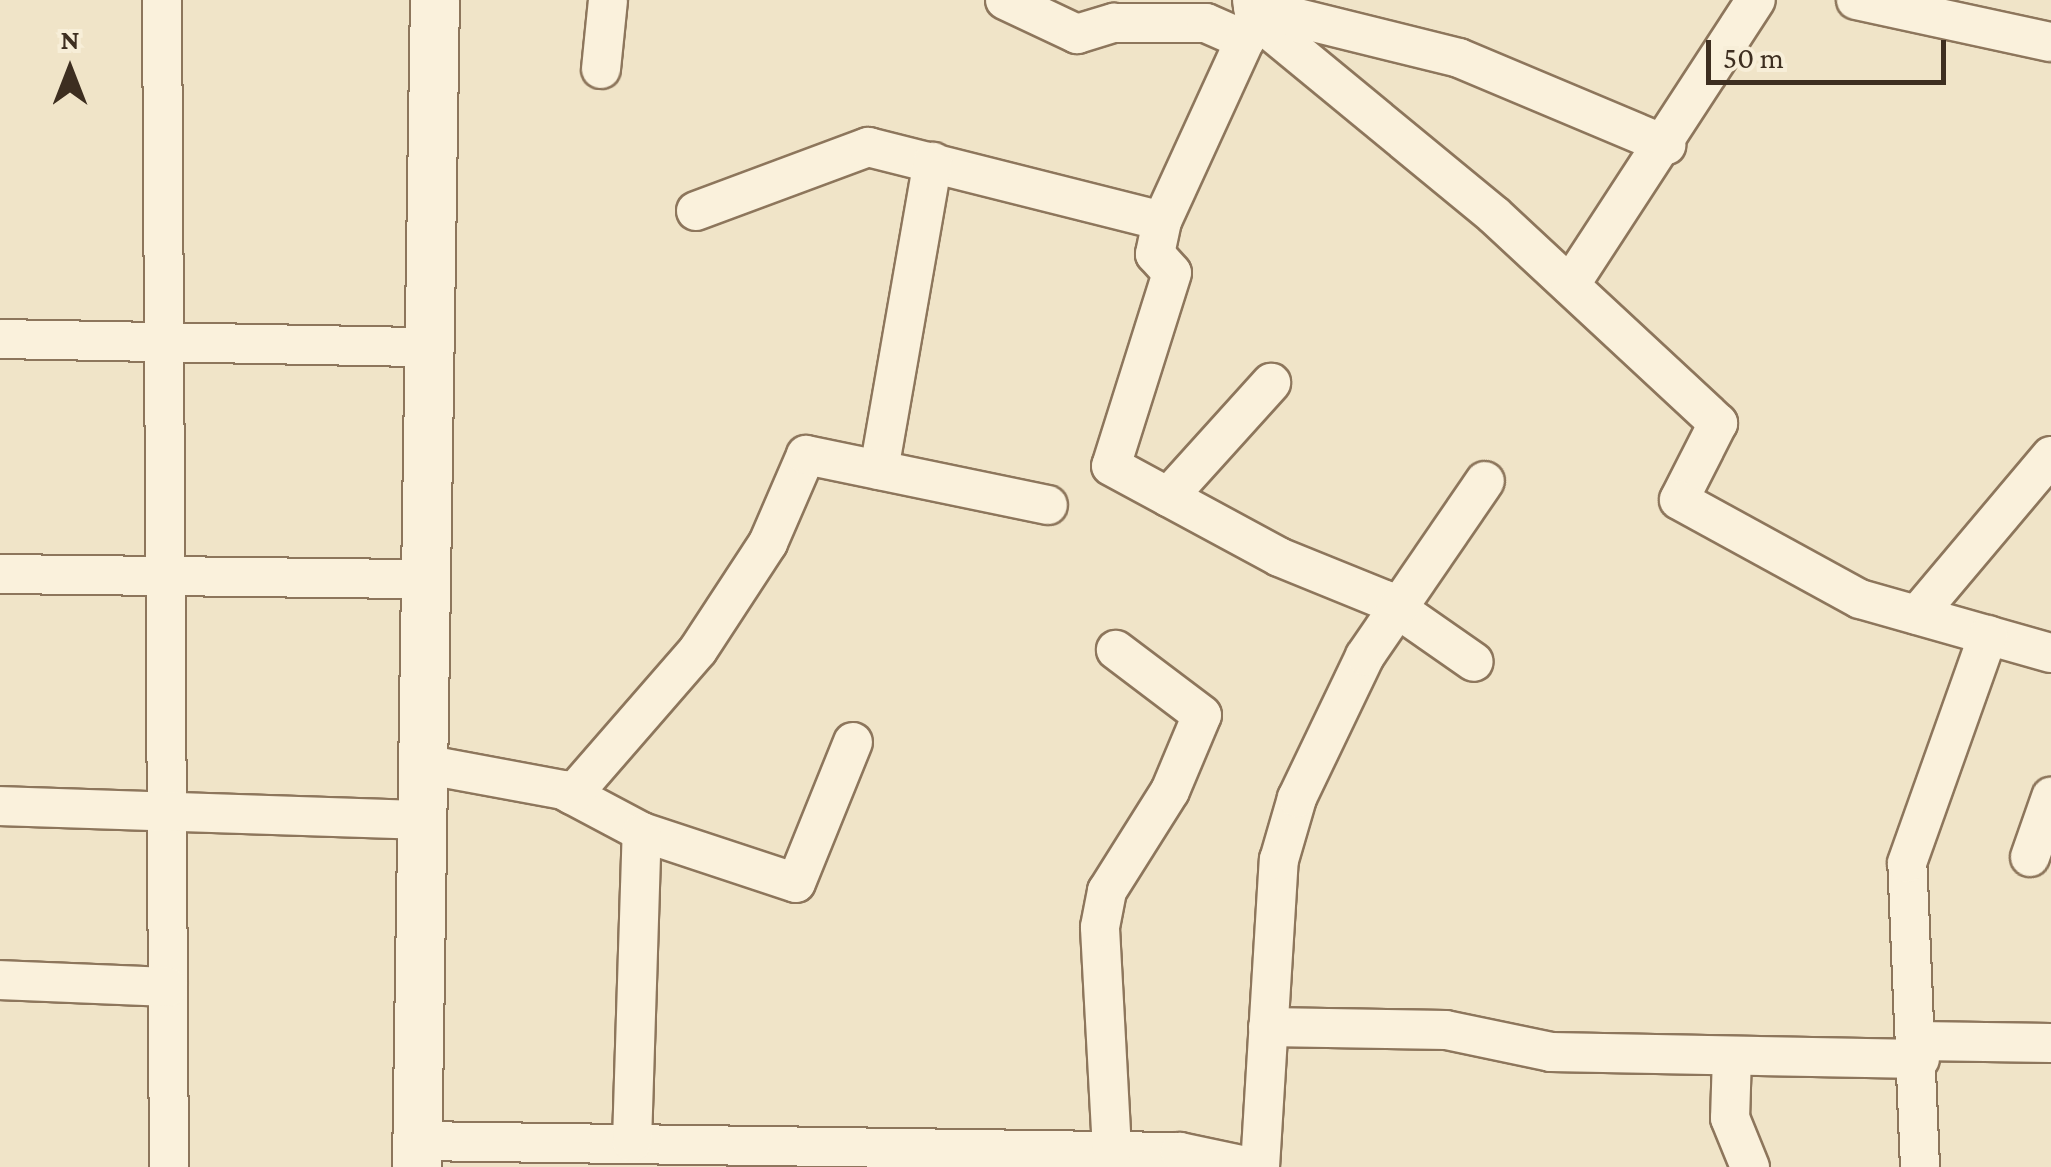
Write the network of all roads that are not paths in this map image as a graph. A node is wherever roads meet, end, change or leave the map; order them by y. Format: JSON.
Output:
{"nodes":[{"id":1,"x":162,"y":0,"type":"edge"},
{"id":2,"x":434,"y":0,"type":"edge"},
{"id":3,"x":608,"y":0,"type":"edge"},
{"id":4,"x":1005,"y":0,"type":"edge"},
{"id":5,"x":1756,"y":0,"type":"edge"},
{"id":6,"x":1856,"y":0,"type":"edge"},
{"id":7,"x":1330,"y":12,"type":"edge"},
{"id":8,"x":1962,"y":12,"type":"edge"},
{"id":9,"x":1251,"y":16,"type":"edge"},
{"id":10,"x":2051,"y":42,"type":"edge"},
{"id":11,"x":601,"y":69,"type":"dead end"},
{"id":12,"x":1666,"y":145,"type":"junction"},
{"id":13,"x":933,"y":162,"type":"junction"},
{"id":14,"x":696,"y":211,"type":"dead end"},
{"id":15,"x":1162,"y":221,"type":"junction"},
{"id":16,"x":1570,"y":285,"type":"junction"},
{"id":17,"x":0,"y":339,"type":"edge"},
{"id":18,"x":164,"y":342,"type":"junction"},
{"id":19,"x":429,"y":347,"type":"junction"},
{"id":20,"x":1271,"y":383,"type":"dead end"},
{"id":21,"x":2051,"y":456,"type":"edge"},
{"id":22,"x":879,"y":470,"type":"junction"},
{"id":23,"x":1485,"y":480,"type":"dead end"},
{"id":24,"x":1168,"y":497,"type":"junction"},
{"id":25,"x":1048,"y":504,"type":"dead end"},
{"id":26,"x":0,"y":574,"type":"edge"},
{"id":27,"x":166,"y":576,"type":"junction"},
{"id":28,"x":426,"y":579,"type":"junction"},
{"id":29,"x":1396,"y":608,"type":"junction"},
{"id":30,"x":1917,"y":614,"type":"junction"},
{"id":31,"x":1988,"y":635,"type":"junction"},
{"id":32,"x":1116,"y":650,"type":"dead end"},
{"id":33,"x":2051,"y":653,"type":"edge"},
{"id":34,"x":1474,"y":662,"type":"dead end"},
{"id":35,"x":853,"y":742,"type":"dead end"},
{"id":36,"x":423,"y":764,"type":"junction"},
{"id":37,"x":572,"y":795,"type":"junction"},
{"id":38,"x":2051,"y":797,"type":"edge"},
{"id":39,"x":0,"y":806,"type":"edge"},
{"id":40,"x":167,"y":812,"type":"junction"},
{"id":41,"x":422,"y":820,"type":"junction"},
{"id":42,"x":642,"y":832,"type":"junction"},
{"id":43,"x":2030,"y":857,"type":"dead end"},
{"id":44,"x":0,"y":980,"type":"edge"},
{"id":45,"x":168,"y":987,"type":"junction"},
{"id":46,"x":1268,"y":1027,"type":"junction"},
{"id":47,"x":2051,"y":1043,"type":"edge"},
{"id":48,"x":1919,"y":1050,"type":"junction"},
{"id":49,"x":1732,"y":1056,"type":"junction"},
{"id":50,"x":632,"y":1142,"type":"junction"},
{"id":51,"x":1112,"y":1150,"type":"junction"},
{"id":52,"x":417,"y":1154,"type":"edge"},
{"id":53,"x":777,"y":1156,"type":"edge"},
{"id":54,"x":948,"y":1157,"type":"edge"},
{"id":55,"x":169,"y":1167,"type":"edge"},
{"id":56,"x":1251,"y":1167,"type":"edge"},
{"id":57,"x":1260,"y":1167,"type":"edge"},
{"id":58,"x":1750,"y":1167,"type":"edge"},
{"id":59,"x":1920,"y":1167,"type":"edge"}],
"edges":[{"from":1,"to":18,"type":"street"},
{"from":2,"to":19,"type":"street"},
{"from":3,"to":11,"type":"street"},
{"from":4,"to":9,"type":"street"},
{"from":5,"to":12,"type":"street"},
{"from":6,"to":8,"type":"street"},
{"from":7,"to":9,"type":"street"},
{"from":7,"to":12,"type":"street"},
{"from":8,"to":10,"type":"street"},
{"from":9,"to":15,"type":"street"},
{"from":9,"to":16,"type":"street"},
{"from":12,"to":16,"type":"street"},
{"from":13,"to":14,"type":"street"},
{"from":13,"to":15,"type":"street"},
{"from":13,"to":22,"type":"street"},
{"from":15,"to":24,"type":"street"},
{"from":16,"to":30,"type":"street"},
{"from":17,"to":18,"type":"street"},
{"from":18,"to":19,"type":"street"},
{"from":18,"to":27,"type":"street"},
{"from":19,"to":28,"type":"street"},
{"from":20,"to":24,"type":"street"},
{"from":21,"to":30,"type":"street"},
{"from":22,"to":25,"type":"street"},
{"from":22,"to":37,"type":"street"},
{"from":23,"to":29,"type":"street"},
{"from":24,"to":29,"type":"street"},
{"from":26,"to":27,"type":"street"},
{"from":27,"to":28,"type":"street"},
{"from":27,"to":40,"type":"street"},
{"from":28,"to":36,"type":"street"},
{"from":29,"to":34,"type":"street"},
{"from":29,"to":46,"type":"street"},
{"from":30,"to":31,"type":"street"},
{"from":31,"to":33,"type":"street"},
{"from":31,"to":48,"type":"street"},
{"from":32,"to":51,"type":"street"},
{"from":35,"to":42,"type":"street"},
{"from":36,"to":37,"type":"street"},
{"from":36,"to":41,"type":"street"},
{"from":37,"to":42,"type":"street"},
{"from":38,"to":43,"type":"street"},
{"from":39,"to":40,"type":"street"},
{"from":40,"to":41,"type":"street"},
{"from":40,"to":45,"type":"street"},
{"from":41,"to":52,"type":"street"},
{"from":42,"to":50,"type":"street"},
{"from":44,"to":45,"type":"street"},
{"from":45,"to":55,"type":"street"},
{"from":46,"to":49,"type":"street"},
{"from":46,"to":57,"type":"street"},
{"from":47,"to":48,"type":"street"},
{"from":48,"to":49,"type":"street"},
{"from":48,"to":59,"type":"street"},
{"from":49,"to":58,"type":"street"},
{"from":50,"to":52,"type":"street"},
{"from":50,"to":53,"type":"street"},
{"from":51,"to":54,"type":"street"},
{"from":51,"to":56,"type":"street"},
{"from":53,"to":54,"type":"street"}]}
